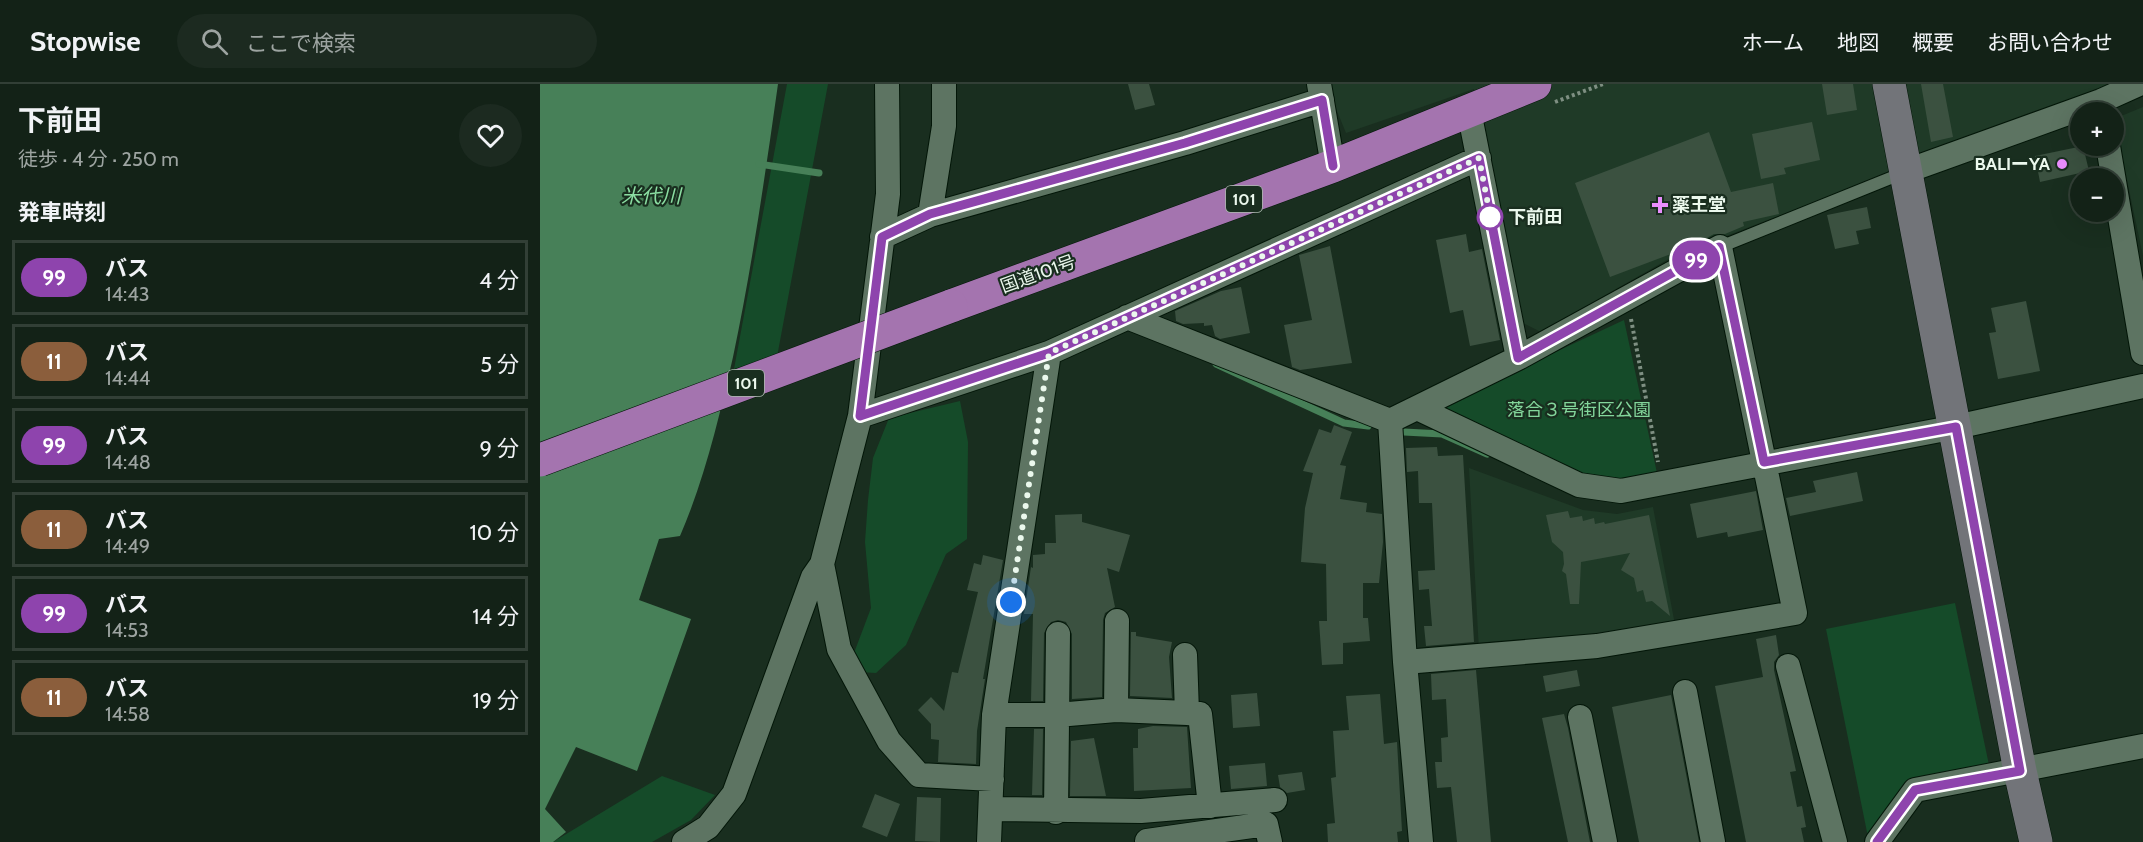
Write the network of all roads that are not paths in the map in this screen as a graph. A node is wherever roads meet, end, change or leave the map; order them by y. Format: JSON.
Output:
{"nodes":[{"id":1,"x":887,"y":84,"type":"edge"},
{"id":2,"x":944,"y":84,"type":"edge"},
{"id":3,"x":1535,"y":84,"type":"edge"},
{"id":4,"x":1889,"y":84,"type":"edge"},
{"id":5,"x":2139,"y":84,"type":"edge"},
{"id":6,"x":1321,"y":92,"type":"edge"},
{"id":7,"x":2109,"y":102,"type":"edge"},
{"id":8,"x":1469,"y":111,"type":"junction"},
{"id":9,"x":2070,"y":117,"type":"edge"},
{"id":10,"x":2110,"y":156,"type":"edge"},
{"id":11,"x":1479,"y":158,"type":"junction"},
{"id":12,"x":1333,"y":166,"type":"junction"},
{"id":13,"x":1907,"y":171,"type":"junction"},
{"id":14,"x":930,"y":214,"type":"junction"},
{"id":15,"x":882,"y":237,"type":"junction"},
{"id":16,"x":1719,"y":247,"type":"junction"},
{"id":17,"x":1126,"y":317,"type":"junction"},
{"id":18,"x":1049,"y":353,"type":"junction"},
{"id":19,"x":2143,"y":353,"type":"edge"},
{"id":20,"x":1518,"y":358,"type":"junction"},
{"id":21,"x":2143,"y":386,"type":"edge"},
{"id":22,"x":1416,"y":408,"type":"junction"},
{"id":23,"x":860,"y":416,"type":"junction"},
{"id":24,"x":1390,"y":421,"type":"junction"},
{"id":25,"x":1956,"y":427,"type":"junction"},
{"id":26,"x":540,"y":460,"type":"edge"},
{"id":27,"x":1764,"y":462,"type":"junction"},
{"id":28,"x":822,"y":564,"type":"junction"},
{"id":29,"x":1117,"y":621,"type":"dead end"},
{"id":30,"x":1058,"y":634,"type":"dead end"},
{"id":31,"x":1185,"y":655,"type":"dead end"},
{"id":32,"x":1405,"y":662,"type":"junction"},
{"id":33,"x":1788,"y":666,"type":"dead end"},
{"id":34,"x":1685,"y":692,"type":"dead end"},
{"id":35,"x":1116,"y":710,"type":"junction"},
{"id":36,"x":1187,"y":713,"type":"junction"},
{"id":37,"x":994,"y":715,"type":"junction"},
{"id":38,"x":1057,"y":715,"type":"junction"},
{"id":39,"x":1580,"y":717,"type":"dead end"},
{"id":40,"x":2143,"y":746,"type":"edge"},
{"id":41,"x":2020,"y":771,"type":"junction"},
{"id":42,"x":992,"y":778,"type":"junction"},
{"id":43,"x":1275,"y":800,"type":"dead end"},
{"id":44,"x":1210,"y":806,"type":"junction"},
{"id":45,"x":991,"y":809,"type":"junction"},
{"id":46,"x":1141,"y":811,"type":"junction"},
{"id":47,"x":1056,"y":812,"type":"junction"},
{"id":48,"x":1147,"y":841,"type":"edge"},
{"id":49,"x":684,"y":842,"type":"edge"},
{"id":50,"x":989,"y":842,"type":"edge"},
{"id":51,"x":1270,"y":842,"type":"edge"},
{"id":52,"x":1421,"y":842,"type":"edge"},
{"id":53,"x":1605,"y":842,"type":"edge"},
{"id":54,"x":1713,"y":842,"type":"edge"},
{"id":55,"x":1835,"y":842,"type":"edge"},
{"id":56,"x":1877,"y":842,"type":"edge"},
{"id":57,"x":2036,"y":842,"type":"edge"}],
"edges":[{"from":1,"to":15,"type":"street"},
{"from":2,"to":14,"type":"street"},
{"from":3,"to":8,"type":"highway","name":"国道101号","number":"101"},
{"from":4,"to":13,"type":"street"},
{"from":5,"to":7,"type":"street"},
{"from":6,"to":12,"type":"street"},
{"from":6,"to":14,"type":"street"},
{"from":8,"to":11,"type":"street"},
{"from":8,"to":12,"type":"highway","name":"国道101号","number":"101"},
{"from":9,"to":13,"type":"street"},
{"from":10,"to":19,"type":"street"},
{"from":11,"to":17,"type":"street"},
{"from":11,"to":20,"type":"street"},
{"from":12,"to":26,"type":"highway","name":"国道101号","number":"101","bridge":true},
{"from":13,"to":16,"type":"lane"},
{"from":13,"to":25,"type":"street"},
{"from":14,"to":15,"type":"street"},
{"from":15,"to":23,"type":"street"},
{"from":16,"to":20,"type":"street"},
{"from":16,"to":27,"type":"street"},
{"from":17,"to":18,"type":"street"},
{"from":17,"to":24,"type":"street"},
{"from":18,"to":23,"type":"street"},
{"from":18,"to":37,"type":"street"},
{"from":20,"to":22,"type":"street"},
{"from":21,"to":25,"type":"street"},
{"from":22,"to":24,"type":"street"},
{"from":22,"to":27,"type":"street"},
{"from":23,"to":28,"type":"street"},
{"from":24,"to":32,"type":"street"},
{"from":25,"to":27,"type":"street"},
{"from":25,"to":41,"type":"street"},
{"from":27,"to":32,"type":"street"},
{"from":28,"to":42,"type":"street"},
{"from":28,"to":49,"type":"street"},
{"from":29,"to":35,"type":"street"},
{"from":30,"to":38,"type":"street"},
{"from":31,"to":36,"type":"street"},
{"from":32,"to":52,"type":"street"},
{"from":33,"to":55,"type":"street"},
{"from":34,"to":54,"type":"street"},
{"from":35,"to":36,"type":"street"},
{"from":35,"to":38,"type":"street"},
{"from":36,"to":44,"type":"street"},
{"from":37,"to":38,"type":"street"},
{"from":37,"to":42,"type":"street"},
{"from":38,"to":47,"type":"street"},
{"from":39,"to":53,"type":"street"},
{"from":40,"to":41,"type":"street"},
{"from":41,"to":56,"type":"street"},
{"from":41,"to":57,"type":"street"},
{"from":42,"to":45,"type":"street"},
{"from":43,"to":44,"type":"street"},
{"from":44,"to":46,"type":"street"},
{"from":45,"to":47,"type":"street"},
{"from":45,"to":50,"type":"street"},
{"from":46,"to":47,"type":"street"},
{"from":46,"to":48,"type":"street"},
{"from":48,"to":51,"type":"street"}]}
